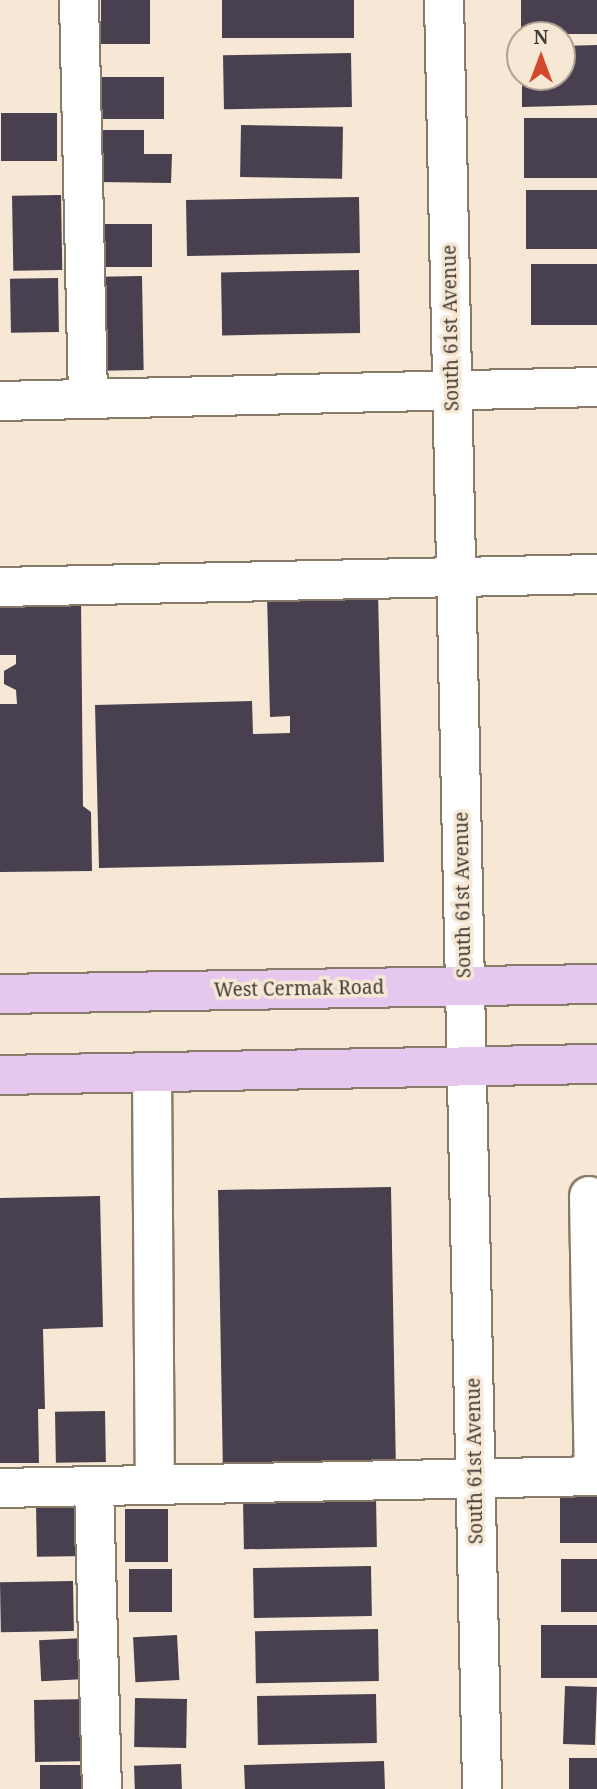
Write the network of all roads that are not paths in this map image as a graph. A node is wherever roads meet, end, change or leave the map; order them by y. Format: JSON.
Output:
{"nodes":[{"id":1,"x":79,"y":0,"type":"edge"},
{"id":2,"x":444,"y":0,"type":"edge"},
{"id":3,"x":597,"y":387,"type":"edge"},
{"id":4,"x":453,"y":392,"type":"junction"},
{"id":5,"x":88,"y":399,"type":"junction"},
{"id":6,"x":0,"y":401,"type":"edge"},
{"id":7,"x":597,"y":574,"type":"edge"},
{"id":8,"x":457,"y":578,"type":"junction"},
{"id":9,"x":0,"y":587,"type":"edge"},
{"id":10,"x":597,"y":984,"type":"edge"},
{"id":11,"x":465,"y":987,"type":"junction"},
{"id":12,"x":0,"y":994,"type":"edge"},
{"id":13,"x":597,"y":1064,"type":"edge"},
{"id":14,"x":467,"y":1068,"type":"junction"},
{"id":15,"x":152,"y":1072,"type":"junction"},
{"id":16,"x":0,"y":1075,"type":"edge"},
{"id":17,"x":589,"y":1196,"type":"dead end"},
{"id":18,"x":596,"y":1476,"type":"edge"},
{"id":19,"x":476,"y":1478,"type":"junction"},
{"id":20,"x":155,"y":1485,"type":"junction"},
{"id":21,"x":94,"y":1486,"type":"junction"},
{"id":22,"x":0,"y":1488,"type":"edge"},
{"id":23,"x":102,"y":1789,"type":"edge"},
{"id":24,"x":482,"y":1789,"type":"edge"}],
"edges":[{"from":1,"to":5,"type":"street"},
{"from":2,"to":4,"type":"street","name":"South 61st Avenue"},
{"from":3,"to":4,"type":"street"},
{"from":4,"to":5,"type":"street"},
{"from":4,"to":8,"type":"street","name":"South 61st Avenue"},
{"from":5,"to":6,"type":"street"},
{"from":7,"to":8,"type":"street"},
{"from":8,"to":9,"type":"street"},
{"from":8,"to":11,"type":"street","name":"South 61st Avenue"},
{"from":10,"to":11,"type":"main road","name":"West Cermak Road"},
{"from":11,"to":12,"type":"main road","name":"West Cermak Road"},
{"from":11,"to":14,"type":"street","name":"South 61st Avenue"},
{"from":13,"to":14,"type":"main road"},
{"from":14,"to":15,"type":"main road"},
{"from":14,"to":19,"type":"street","name":"South 61st Avenue"},
{"from":15,"to":16,"type":"main road"},
{"from":15,"to":20,"type":"street"},
{"from":17,"to":18,"type":"street"},
{"from":18,"to":19,"type":"street"},
{"from":19,"to":20,"type":"street"},
{"from":19,"to":24,"type":"street","name":"South 61st Avenue"},
{"from":20,"to":21,"type":"street"},
{"from":21,"to":22,"type":"street"},
{"from":21,"to":23,"type":"street"}]}
